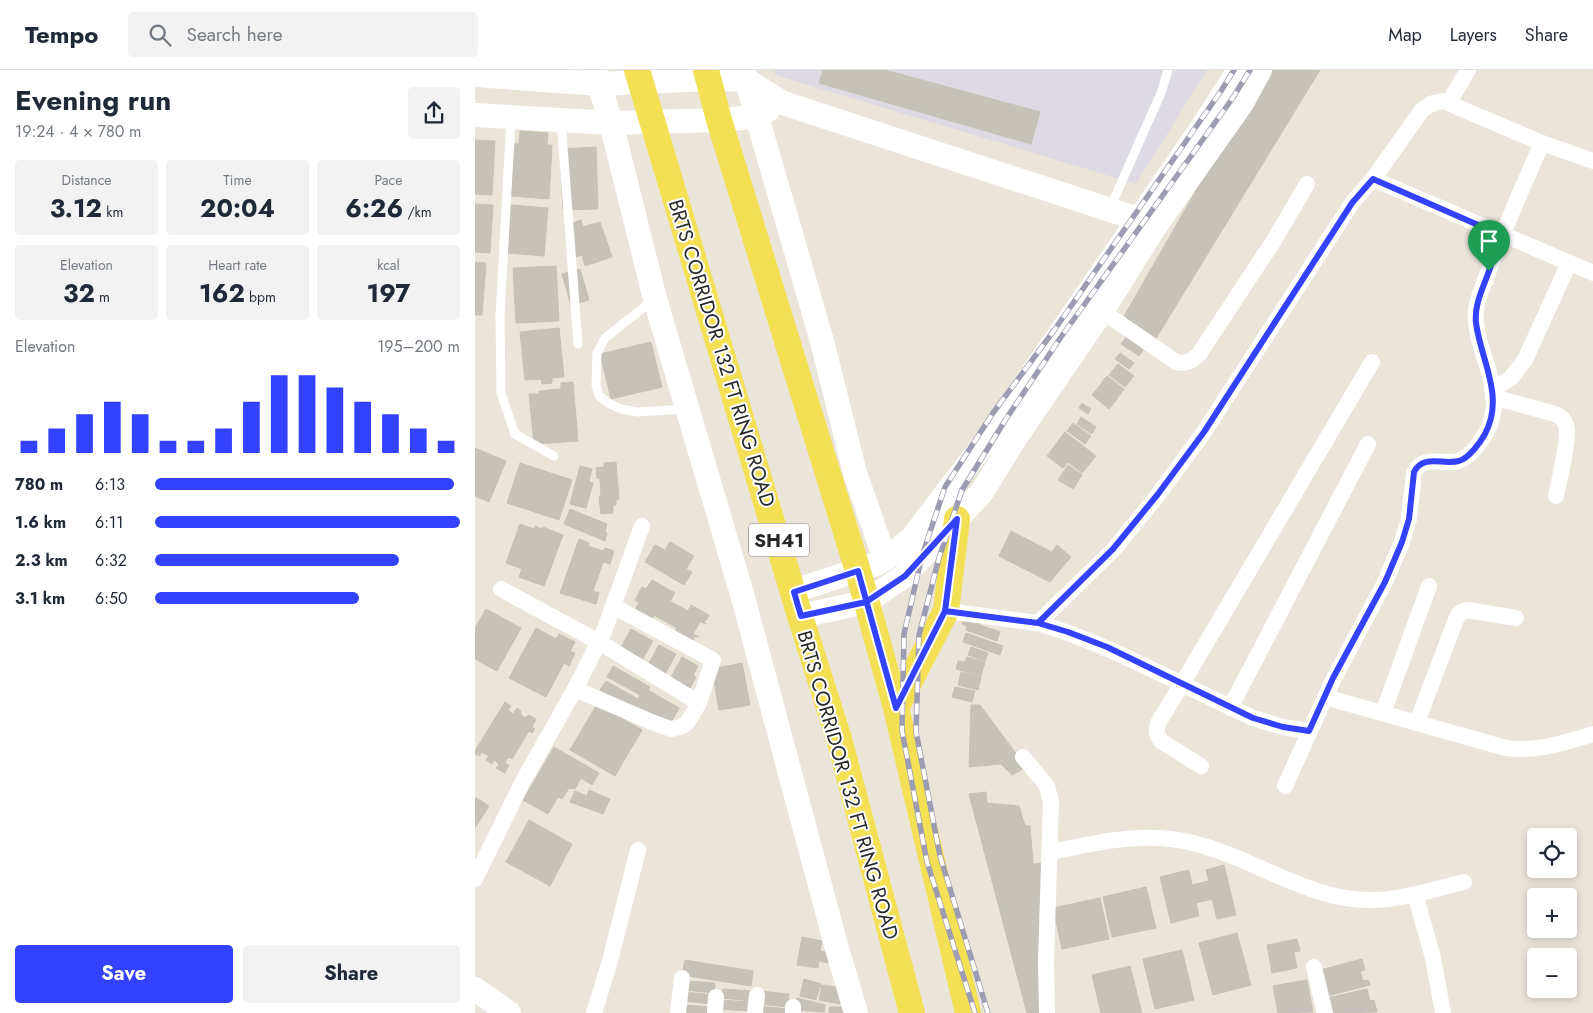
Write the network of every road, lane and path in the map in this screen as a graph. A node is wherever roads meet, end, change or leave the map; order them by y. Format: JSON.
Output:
{"nodes":[{"id":1,"x":1168,"y":70,"type":"edge"},
{"id":2,"x":1239,"y":70,"type":"edge"},
{"id":3,"x":1260,"y":70,"type":"edge"},
{"id":4,"x":1468,"y":70,"type":"edge"},
{"id":5,"x":708,"y":74,"type":"edge"},
{"id":6,"x":475,"y":75,"type":"edge"},
{"id":7,"x":745,"y":75,"type":"edge"},
{"id":8,"x":638,"y":76,"type":"edge"},
{"id":9,"x":597,"y":77,"type":"edge"},
{"id":10,"x":1449,"y":102,"type":"junction"},
{"id":11,"x":783,"y":103,"type":"junction"},
{"id":12,"x":475,"y":115,"type":"edge"},
{"id":13,"x":756,"y":116,"type":"junction"},
{"id":14,"x":511,"y":118,"type":"junction"},
{"id":15,"x":561,"y":120,"type":"junction"},
{"id":16,"x":719,"y":120,"type":"junction"},
{"id":17,"x":653,"y":121,"type":"junction"},
{"id":18,"x":611,"y":123,"type":"junction"},
{"id":19,"x":1542,"y":143,"type":"junction"},
{"id":20,"x":1593,"y":161,"type":"edge"},
{"id":21,"x":1373,"y":179,"type":"junction"},
{"id":22,"x":1307,"y":184,"type":"dead end"},
{"id":23,"x":1109,"y":210,"type":"junction"},
{"id":24,"x":1147,"y":222,"type":"junction"},
{"id":25,"x":1501,"y":235,"type":"junction"},
{"id":26,"x":1569,"y":263,"type":"junction"},
{"id":27,"x":1593,"y":273,"type":"edge"},
{"id":28,"x":655,"y":299,"type":"junction"},
{"id":29,"x":1102,"y":311,"type":"junction"},
{"id":30,"x":578,"y":344,"type":"dead end"},
{"id":31,"x":1372,"y":362,"type":"dead end"},
{"id":32,"x":1493,"y":393,"type":"junction"},
{"id":33,"x":687,"y":409,"type":"junction"},
{"id":34,"x":1368,"y":444,"type":"dead end"},
{"id":35,"x":554,"y":456,"type":"dead end"},
{"id":36,"x":1556,"y":496,"type":"dead end"},
{"id":37,"x":957,"y":519,"type":"junction"},
{"id":38,"x":642,"y":526,"type":"dead end"},
{"id":39,"x":885,"y":559,"type":"junction"},
{"id":40,"x":858,"y":571,"type":"junction"},
{"id":41,"x":1429,"y":586,"type":"dead end"},
{"id":42,"x":501,"y":589,"type":"dead end"},
{"id":43,"x":794,"y":592,"type":"junction"},
{"id":44,"x":866,"y":602,"type":"junction"},
{"id":45,"x":613,"y":606,"type":"junction"},
{"id":46,"x":945,"y":611,"type":"junction"},
{"id":47,"x":801,"y":616,"type":"junction"},
{"id":48,"x":1516,"y":618,"type":"dead end"},
{"id":49,"x":1038,"y":623,"type":"junction"},
{"id":50,"x":599,"y":642,"type":"junction"},
{"id":51,"x":1183,"y":684,"type":"junction"},
{"id":52,"x":575,"y":689,"type":"junction"},
{"id":53,"x":1325,"y":697,"type":"junction"},
{"id":54,"x":699,"y":702,"type":"junction"},
{"id":55,"x":896,"y":708,"type":"junction"},
{"id":56,"x":1230,"y":708,"type":"junction"},
{"id":57,"x":1383,"y":713,"type":"junction"},
{"id":58,"x":1417,"y":722,"type":"junction"},
{"id":59,"x":1309,"y":731,"type":"junction"},
{"id":60,"x":1593,"y":734,"type":"edge"},
{"id":61,"x":1023,"y":757,"type":"dead end"},
{"id":62,"x":1201,"y":766,"type":"dead end"},
{"id":63,"x":1285,"y":786,"type":"dead end"},
{"id":64,"x":638,"y":850,"type":"dead end"},
{"id":65,"x":1051,"y":852,"type":"junction"},
{"id":66,"x":475,"y":879,"type":"edge"},
{"id":67,"x":1464,"y":882,"type":"dead end"},
{"id":68,"x":1415,"y":894,"type":"junction"},
{"id":69,"x":1314,"y":967,"type":"dead end"},
{"id":70,"x":682,"y":978,"type":"dead end"},
{"id":71,"x":475,"y":989,"type":"edge"},
{"id":72,"x":757,"y":995,"type":"dead end"},
{"id":73,"x":509,"y":1013,"type":"edge"},
{"id":74,"x":594,"y":1013,"type":"edge"},
{"id":75,"x":678,"y":1013,"type":"edge"},
{"id":76,"x":755,"y":1013,"type":"edge"},
{"id":77,"x":856,"y":1013,"type":"edge"},
{"id":78,"x":912,"y":1013,"type":"edge"},
{"id":79,"x":968,"y":1013,"type":"edge"},
{"id":80,"x":1047,"y":1013,"type":"edge"},
{"id":81,"x":1325,"y":1013,"type":"edge"},
{"id":82,"x":1443,"y":1013,"type":"edge"}],
"edges":[{"from":1,"to":23,"type":"lane"},
{"from":2,"to":24,"type":"street"},
{"from":3,"to":24,"type":"street"},
{"from":4,"to":10,"type":"street"},
{"from":5,"to":7,"type":"street"},
{"from":5,"to":8,"type":"street"},
{"from":5,"to":16,"type":"main road"},
{"from":6,"to":9,"type":"street"},
{"from":7,"to":11,"type":"street"},
{"from":7,"to":13,"type":"street"},
{"from":8,"to":9,"type":"street"},
{"from":8,"to":17,"type":"main road","name":"BRTS CORRIDOR 132 FT RING ROAD","number":"SH41"},
{"from":9,"to":18,"type":"street"},
{"from":10,"to":19,"type":"street"},
{"from":10,"to":21,"type":"street"},
{"from":11,"to":13,"type":"street"},
{"from":11,"to":23,"type":"street"},
{"from":12,"to":14,"type":"street"},
{"from":13,"to":16,"type":"street"},
{"from":13,"to":39,"type":"street"},
{"from":14,"to":15,"type":"street"},
{"from":14,"to":35,"type":"lane"},
{"from":15,"to":18,"type":"street"},
{"from":15,"to":30,"type":"lane"},
{"from":16,"to":17,"type":"street"},
{"from":16,"to":40,"type":"main road"},
{"from":17,"to":18,"type":"street"},
{"from":17,"to":43,"type":"main road","name":"BRTS CORRIDOR 132 FT RING ROAD","number":"SH41"},
{"from":18,"to":28,"type":"street"},
{"from":19,"to":20,"type":"street"},
{"from":19,"to":25,"type":"street"},
{"from":21,"to":25,"type":"street"},
{"from":21,"to":49,"type":"street"},
{"from":22,"to":29,"type":"street"},
{"from":23,"to":24,"type":"street"},
{"from":24,"to":29,"type":"street"},
{"from":24,"to":39,"type":"street"},
{"from":25,"to":26,"type":"street"},
{"from":25,"to":32,"type":"street"},
{"from":26,"to":27,"type":"street"},
{"from":26,"to":32,"type":"street"},
{"from":28,"to":33,"type":"street"},
{"from":28,"to":33,"type":"lane"},
{"from":29,"to":37,"type":"street"},
{"from":31,"to":51,"type":"street"},
{"from":32,"to":36,"type":"street"},
{"from":32,"to":53,"type":"street"},
{"from":33,"to":77,"type":"street"},
{"from":34,"to":56,"type":"street"},
{"from":37,"to":44,"type":"street"},
{"from":37,"to":46,"type":"main road"},
{"from":38,"to":45,"type":"street"},
{"from":39,"to":40,"type":"street"},
{"from":40,"to":43,"type":"street"},
{"from":40,"to":44,"type":"main road"},
{"from":41,"to":57,"type":"street"},
{"from":42,"to":50,"type":"street"},
{"from":43,"to":47,"type":"main road","name":"BRTS CORRIDOR 132 FT RING ROAD","number":"SH41"},
{"from":44,"to":47,"type":"street"},
{"from":44,"to":55,"type":"main road"},
{"from":45,"to":50,"type":"street"},
{"from":45,"to":54,"type":"street"},
{"from":46,"to":49,"type":"street"},
{"from":46,"to":55,"type":"main road"},
{"from":47,"to":78,"type":"main road","name":"BRTS CORRIDOR 132 FT RING ROAD","number":"SH41"},
{"from":48,"to":58,"type":"street"},
{"from":49,"to":51,"type":"street"},
{"from":50,"to":52,"type":"street"},
{"from":50,"to":54,"type":"street"},
{"from":51,"to":56,"type":"street"},
{"from":51,"to":62,"type":"street"},
{"from":52,"to":54,"type":"street"},
{"from":52,"to":66,"type":"street"},
{"from":53,"to":57,"type":"street"},
{"from":53,"to":59,"type":"street"},
{"from":55,"to":79,"type":"main road"},
{"from":56,"to":59,"type":"street"},
{"from":57,"to":58,"type":"street"},
{"from":58,"to":60,"type":"street"},
{"from":59,"to":63,"type":"street"},
{"from":61,"to":65,"type":"street"},
{"from":64,"to":74,"type":"street"},
{"from":65,"to":68,"type":"street"},
{"from":65,"to":80,"type":"street"},
{"from":67,"to":68,"type":"street"},
{"from":68,"to":82,"type":"street"},
{"from":69,"to":81,"type":"street"},
{"from":70,"to":75,"type":"street"},
{"from":71,"to":73,"type":"street"},
{"from":72,"to":76,"type":"street"}]}
